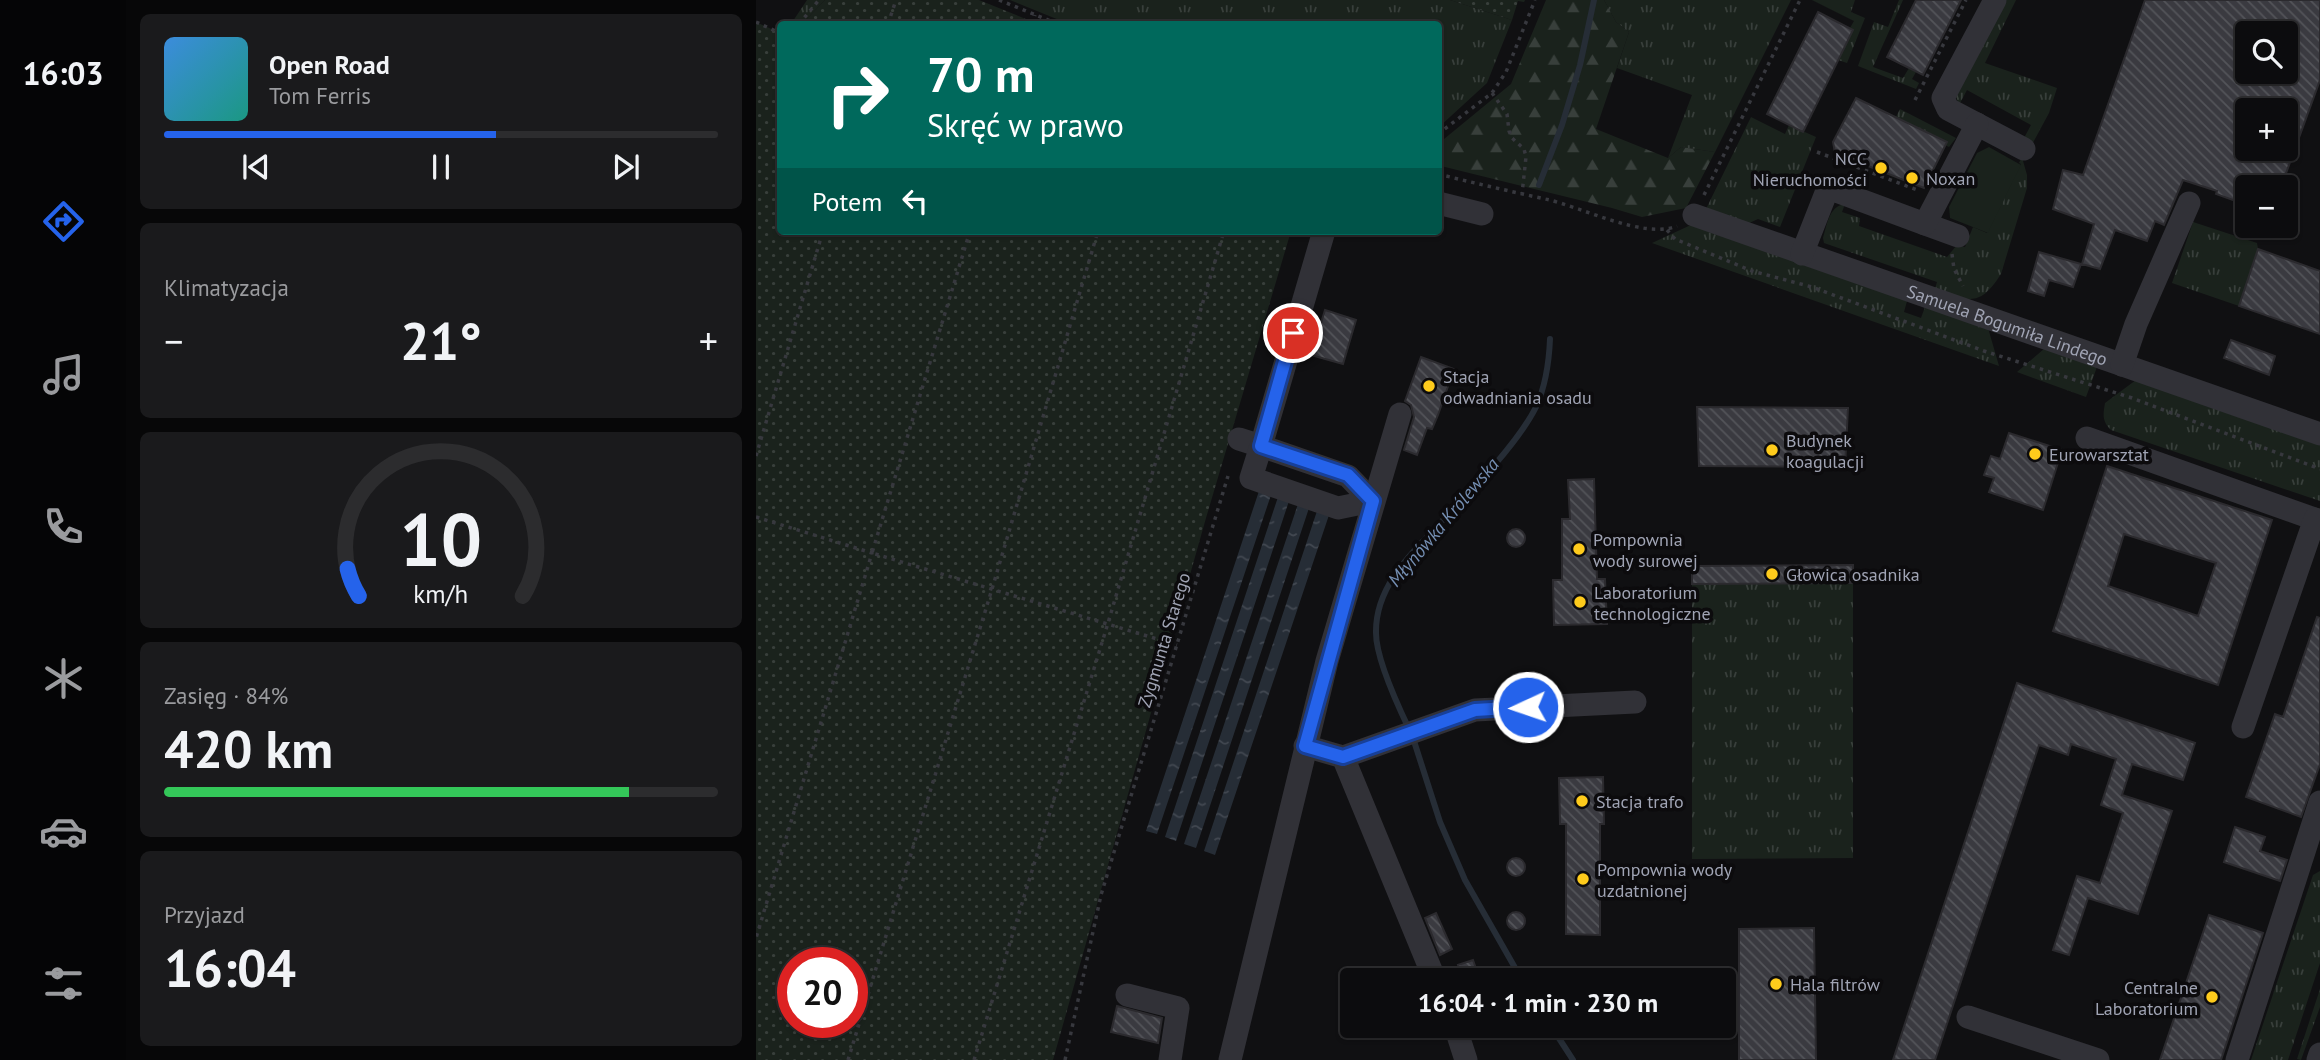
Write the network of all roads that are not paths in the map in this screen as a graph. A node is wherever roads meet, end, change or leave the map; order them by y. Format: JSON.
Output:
{"nodes":[{"id":1,"x":1995,"y":0,"type":"edge"},
{"id":2,"x":1977,"y":124,"type":"junction"},
{"id":3,"x":2024,"y":149,"type":"dead end"},
{"id":4,"x":2189,"y":203,"type":"dead end"},
{"id":5,"x":1442,"y":204,"type":"edge"},
{"id":6,"x":1482,"y":214,"type":"dead end"},
{"id":7,"x":1694,"y":215,"type":"road end"},
{"id":8,"x":1925,"y":224,"type":"junction"},
{"id":9,"x":1323,"y":235,"type":"edge"},
{"id":10,"x":1958,"y":236,"type":"road end"},
{"id":11,"x":1802,"y":254,"type":"junction"},
{"id":12,"x":2122,"y":366,"type":"junction"},
{"id":13,"x":1400,"y":414,"type":"dead end"},
{"id":14,"x":2320,"y":434,"type":"edge"},
{"id":15,"x":2087,"y":438,"type":"dead end"},
{"id":16,"x":1239,"y":439,"type":"road end"},
{"id":17,"x":1261,"y":446,"type":"junction"},
{"id":18,"x":1373,"y":501,"type":"junction"},
{"id":19,"x":2317,"y":520,"type":"edge"},
{"id":20,"x":1635,"y":702,"type":"dead end"},
{"id":21,"x":2242,"y":727,"type":"dead end"},
{"id":22,"x":1305,"y":746,"type":"junction"},
{"id":23,"x":1343,"y":757,"type":"junction"},
{"id":24,"x":2320,"y":802,"type":"edge"},
{"id":25,"x":1431,"y":968,"type":"edge"},
{"id":26,"x":1127,"y":995,"type":"dead end"},
{"id":27,"x":1968,"y":1017,"type":"dead end"},
{"id":28,"x":1460,"y":1038,"type":"edge"},
{"id":29,"x":2320,"y":1054,"type":"edge"},
{"id":30,"x":1170,"y":1060,"type":"edge"},
{"id":31,"x":1230,"y":1060,"type":"edge"},
{"id":32,"x":1466,"y":1060,"type":"edge"},
{"id":33,"x":2098,"y":1060,"type":"edge"},
{"id":34,"x":2237,"y":1060,"type":"edge"},
{"id":35,"x":2318,"y":1060,"type":"edge"}],
"edges":[{"from":1,"to":2,"type":"street"},
{"from":2,"to":3,"type":"street"},
{"from":2,"to":8,"type":"street"},
{"from":4,"to":12,"type":"street"},
{"from":5,"to":6,"type":"street"},
{"from":7,"to":11,"type":"street","name":"Samuela Bogumiła Lindego"},
{"from":8,"to":10,"type":"street"},
{"from":8,"to":11,"type":"street"},
{"from":9,"to":17,"type":"street"},
{"from":11,"to":12,"type":"street","name":"Samuela Bogumiła Lindego"},
{"from":12,"to":14,"type":"street","name":"Samuela Bogumiła Lindego"},
{"from":13,"to":18,"type":"street"},
{"from":15,"to":19,"type":"street"},
{"from":16,"to":17,"type":"street"},
{"from":17,"to":18,"type":"street"},
{"from":17,"to":18,"type":"street"},
{"from":18,"to":22,"type":"street"},
{"from":19,"to":21,"type":"street"},
{"from":20,"to":23,"type":"street"},
{"from":22,"to":23,"type":"street"},
{"from":22,"to":31,"type":"street"},
{"from":23,"to":25,"type":"street"},
{"from":24,"to":34,"type":"street"},
{"from":26,"to":30,"type":"street"},
{"from":27,"to":33,"type":"street"},
{"from":28,"to":32,"type":"street"},
{"from":29,"to":35,"type":"street"}]}
